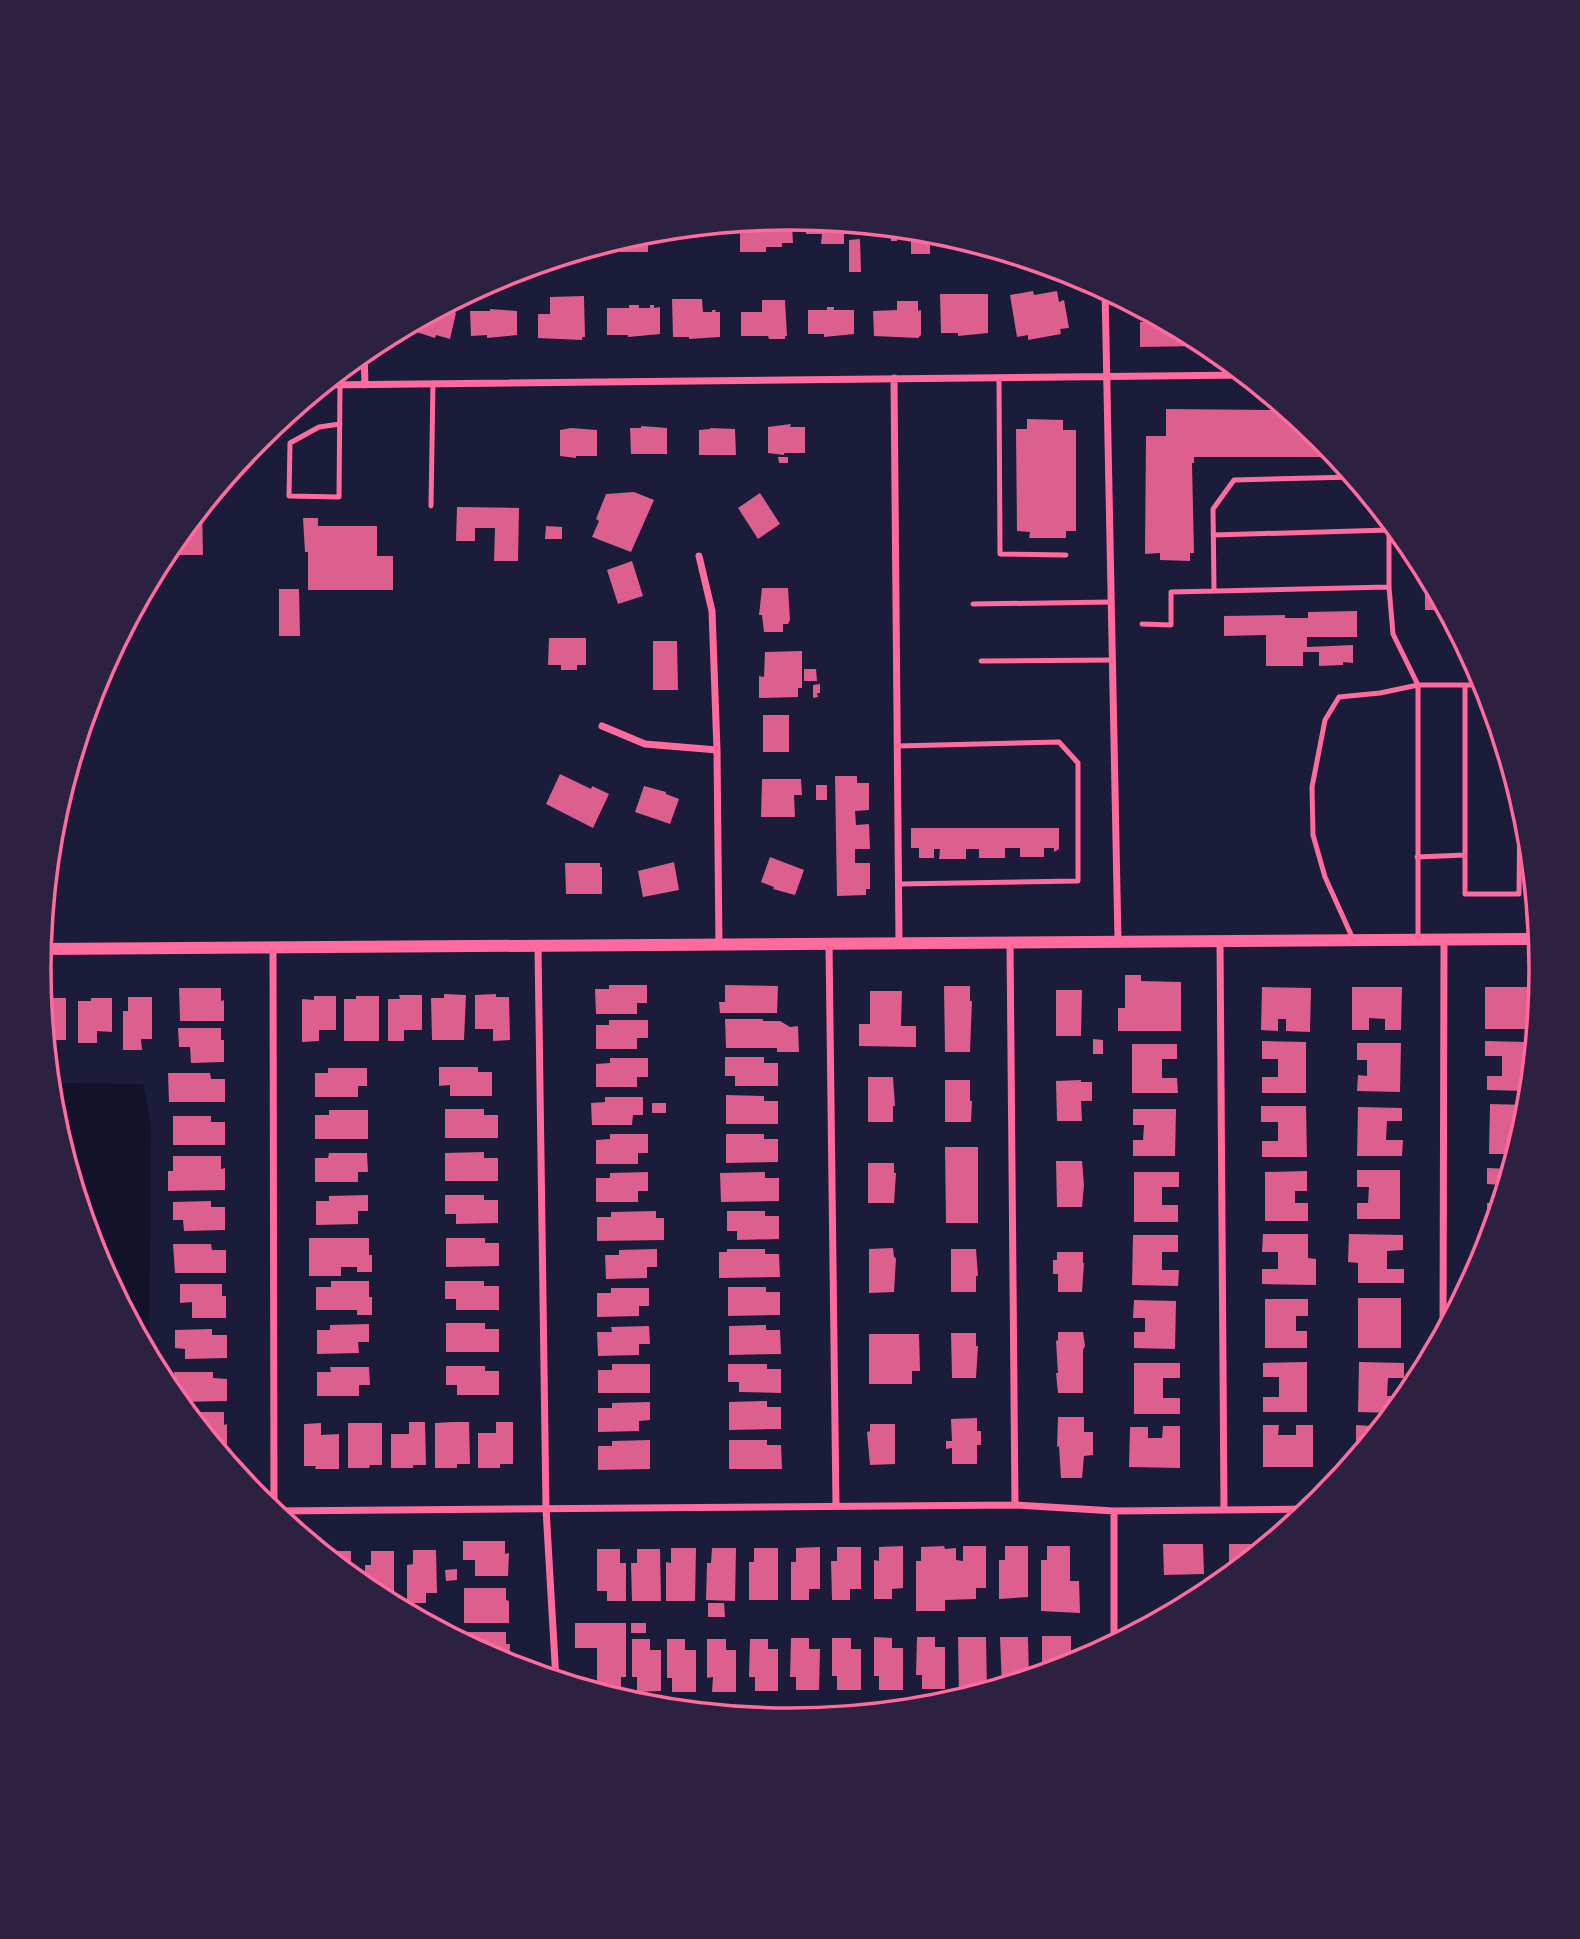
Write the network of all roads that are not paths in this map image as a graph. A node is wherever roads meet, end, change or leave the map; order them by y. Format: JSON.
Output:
{"nodes":[{"id":1,"x":1105,"y":301,"type":"edge"},
{"id":2,"x":364,"y":365,"type":"edge"},
{"id":3,"x":1229,"y":375,"type":"edge"},
{"id":4,"x":1106,"y":376,"type":"junction"},
{"id":5,"x":999,"y":377,"type":"junction"},
{"id":6,"x":894,"y":378,"type":"junction"},
{"id":7,"x":433,"y":383,"type":"junction"},
{"id":8,"x":365,"y":384,"type":"junction"},
{"id":9,"x":340,"y":385,"type":"joint"},
{"id":10,"x":340,"y":424,"type":"junction"},
{"id":11,"x":1342,"y":477,"type":"edge"},
{"id":12,"x":431,"y":506,"type":"dead end"},
{"id":13,"x":1384,"y":530,"type":"edge"},
{"id":14,"x":1213,"y":535,"type":"junction"},
{"id":15,"x":1389,"y":537,"type":"edge"},
{"id":16,"x":1066,"y":555,"type":"dead end"},
{"id":17,"x":699,"y":556,"type":"dead end"},
{"id":18,"x":1389,"y":587,"type":"junction"},
{"id":19,"x":1214,"y":590,"type":"junction"},
{"id":20,"x":1111,"y":602,"type":"junction"},
{"id":21,"x":973,"y":604,"type":"dead end"},
{"id":22,"x":1142,"y":624,"type":"dead end"},
{"id":23,"x":1112,"y":660,"type":"junction"},
{"id":24,"x":981,"y":661,"type":"dead end"},
{"id":25,"x":1418,"y":685,"type":"junction"},
{"id":26,"x":1465,"y":685,"type":"junction"},
{"id":27,"x":1472,"y":685,"type":"edge"},
{"id":28,"x":602,"y":726,"type":"dead end"},
{"id":29,"x":897,"y":746,"type":"junction"},
{"id":30,"x":717,"y":750,"type":"junction"},
{"id":31,"x":1465,"y":855,"type":"junction"},
{"id":32,"x":1520,"y":855,"type":"edge"},
{"id":33,"x":1418,"y":857,"type":"junction"},
{"id":34,"x":899,"y":884,"type":"junction"},
{"id":35,"x":1353,"y":939,"type":"junction"},
{"id":36,"x":1418,"y":939,"type":"junction"},
{"id":37,"x":1444,"y":939,"type":"junction"},
{"id":38,"x":1528,"y":939,"type":"edge"},
{"id":39,"x":1220,"y":940,"type":"junction"},
{"id":40,"x":1118,"y":941,"type":"junction"},
{"id":41,"x":899,"y":942,"type":"junction"},
{"id":42,"x":1010,"y":942,"type":"junction"},
{"id":43,"x":829,"y":943,"type":"junction"},
{"id":44,"x":719,"y":946,"type":"junction"},
{"id":45,"x":538,"y":947,"type":"junction"},
{"id":46,"x":273,"y":948,"type":"junction"},
{"id":47,"x":51,"y":949,"type":"edge"},
{"id":48,"x":1443,"y":1315,"type":"edge"},
{"id":49,"x":274,"y":1498,"type":"edge"},
{"id":50,"x":1015,"y":1505,"type":"junction"},
{"id":51,"x":836,"y":1506,"type":"junction"},
{"id":52,"x":546,"y":1509,"type":"junction"},
{"id":53,"x":1224,"y":1509,"type":"junction"},
{"id":54,"x":1294,"y":1509,"type":"edge"},
{"id":55,"x":288,"y":1511,"type":"edge"},
{"id":56,"x":1114,"y":1511,"type":"junction"},
{"id":57,"x":1114,"y":1634,"type":"edge"},
{"id":58,"x":555,"y":1671,"type":"edge"}],
"edges":[{"from":1,"to":4,"type":"street"},
{"from":2,"to":8,"type":"street"},
{"from":3,"to":4,"type":"street"},
{"from":4,"to":5,"type":"street"},
{"from":4,"to":20,"type":"street"},
{"from":5,"to":6,"type":"street"},
{"from":5,"to":16,"type":"lane"},
{"from":6,"to":7,"type":"street"},
{"from":6,"to":29,"type":"street"},
{"from":7,"to":8,"type":"street"},
{"from":7,"to":12,"type":"lane"},
{"from":8,"to":9,"type":"street"},
{"from":9,"to":10,"type":"lane"},
{"from":10,"to":10,"type":"lane"},
{"from":11,"to":14,"type":"lane"},
{"from":13,"to":14,"type":"lane"},
{"from":14,"to":19,"type":"lane"},
{"from":15,"to":18,"type":"lane"},
{"from":17,"to":30,"type":"street"},
{"from":18,"to":19,"type":"lane"},
{"from":18,"to":25,"type":"lane"},
{"from":19,"to":22,"type":"lane"},
{"from":20,"to":21,"type":"lane"},
{"from":20,"to":23,"type":"street"},
{"from":23,"to":24,"type":"lane"},
{"from":23,"to":40,"type":"street"},
{"from":25,"to":26,"type":"lane"},
{"from":25,"to":33,"type":"lane"},
{"from":25,"to":35,"type":"lane"},
{"from":26,"to":27,"type":"lane"},
{"from":26,"to":31,"type":"lane"},
{"from":28,"to":30,"type":"street"},
{"from":29,"to":34,"type":"street"},
{"from":29,"to":34,"type":"lane"},
{"from":30,"to":44,"type":"street"},
{"from":31,"to":32,"type":"lane"},
{"from":31,"to":33,"type":"lane"},
{"from":33,"to":36,"type":"lane"},
{"from":34,"to":41,"type":"street"},
{"from":35,"to":36,"type":"street"},
{"from":35,"to":39,"type":"street"},
{"from":36,"to":37,"type":"street"},
{"from":37,"to":38,"type":"street"},
{"from":37,"to":48,"type":"street"},
{"from":39,"to":40,"type":"street"},
{"from":39,"to":53,"type":"street"},
{"from":40,"to":42,"type":"street"},
{"from":41,"to":42,"type":"street"},
{"from":41,"to":43,"type":"street"},
{"from":42,"to":50,"type":"street"},
{"from":43,"to":44,"type":"street"},
{"from":43,"to":51,"type":"street"},
{"from":44,"to":45,"type":"street"},
{"from":45,"to":46,"type":"street"},
{"from":45,"to":52,"type":"street"},
{"from":46,"to":47,"type":"street"},
{"from":46,"to":49,"type":"street"},
{"from":50,"to":51,"type":"street"},
{"from":50,"to":56,"type":"street"},
{"from":51,"to":52,"type":"street"},
{"from":52,"to":55,"type":"street"},
{"from":52,"to":58,"type":"street"},
{"from":53,"to":54,"type":"street"},
{"from":53,"to":56,"type":"street"},
{"from":56,"to":57,"type":"street"}]}
